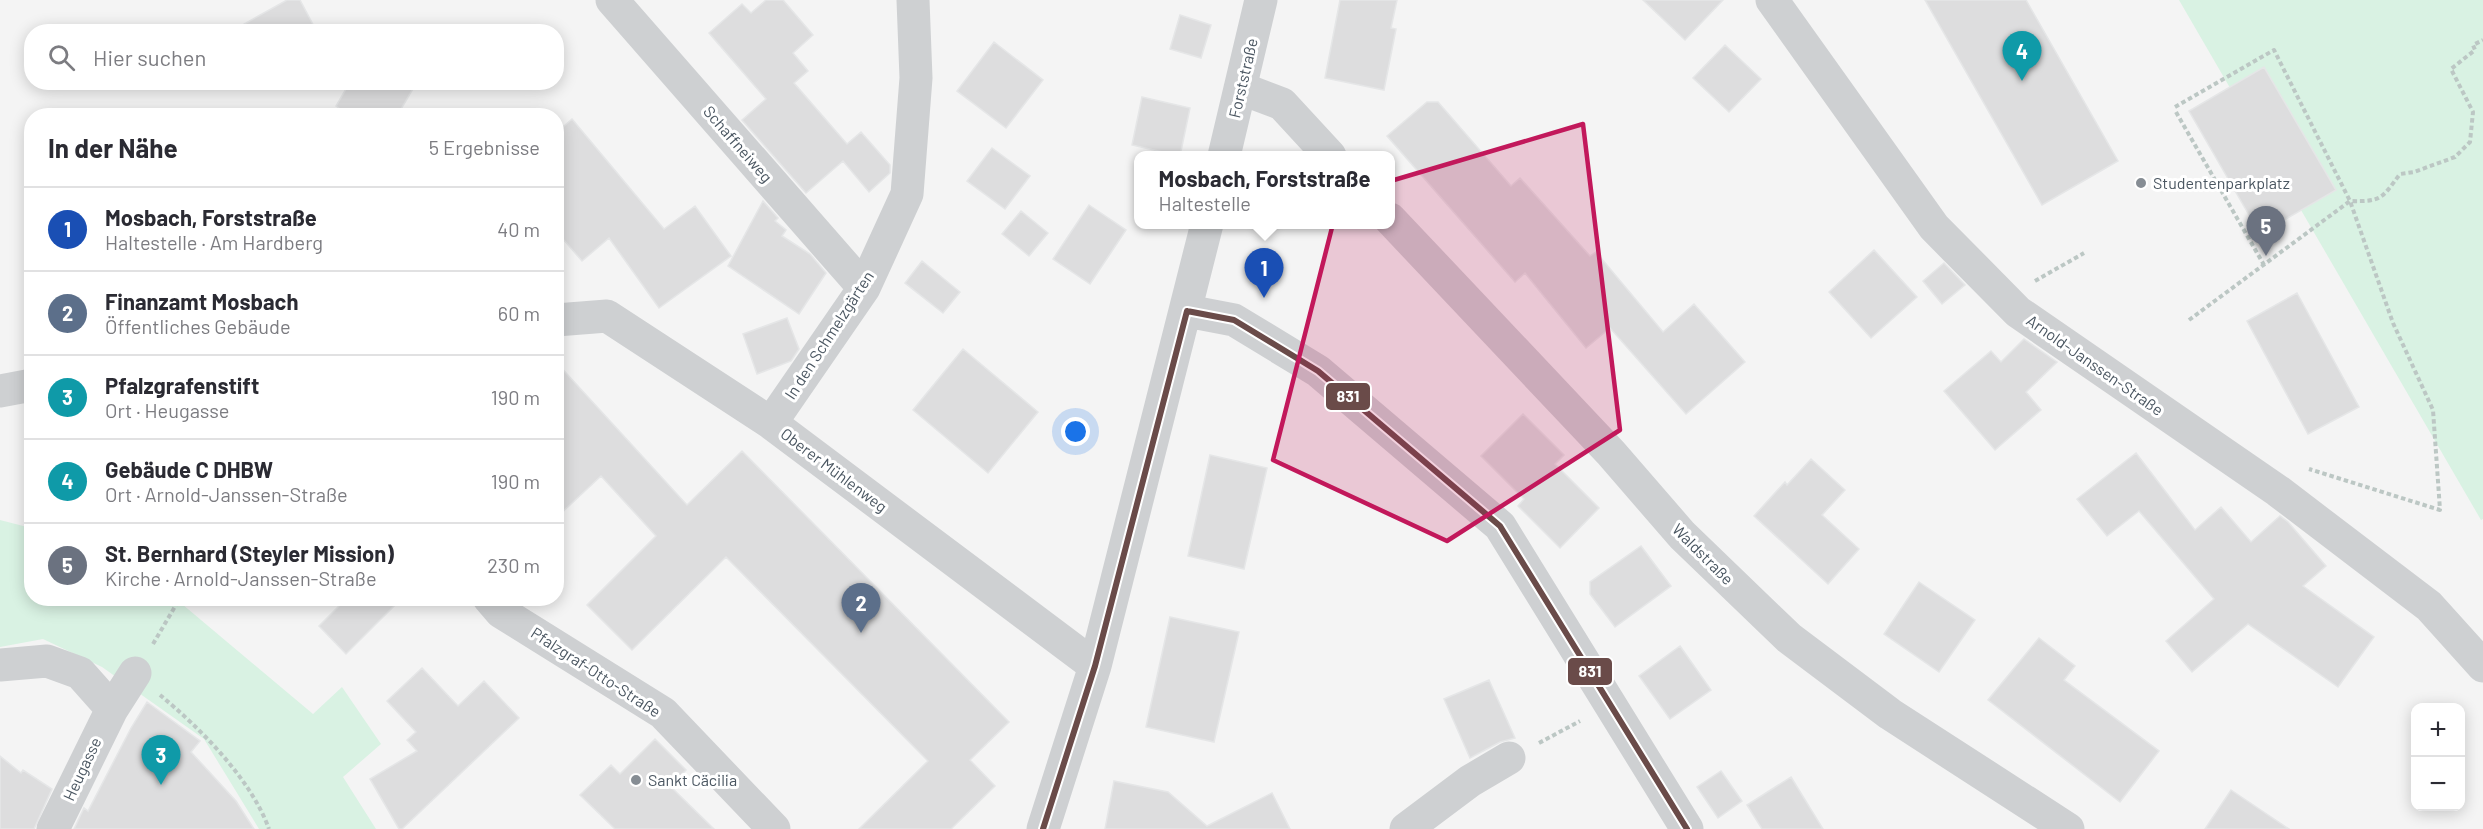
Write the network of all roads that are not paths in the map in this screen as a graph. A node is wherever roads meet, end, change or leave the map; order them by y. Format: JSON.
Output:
{"nodes":[{"id":1,"x":612,"y":0,"type":"edge"},
{"id":2,"x":914,"y":0,"type":"edge"},
{"id":3,"x":1261,"y":0,"type":"edge"},
{"id":4,"x":1773,"y":0,"type":"edge"},
{"id":5,"x":1240,"y":88,"type":"junction"},
{"id":6,"x":1225,"y":151,"type":"edge"},
{"id":7,"x":1325,"y":151,"type":"edge"},
{"id":8,"x":1395,"y":224,"type":"edge"},
{"id":9,"x":1207,"y":229,"type":"edge"},
{"id":10,"x":864,"y":288,"type":"junction"},
{"id":11,"x":1187,"y":310,"type":"junction"},
{"id":12,"x":564,"y":319,"type":"edge"},
{"id":13,"x":24,"y":386,"type":"edge"},
{"id":14,"x":0,"y":391,"type":"edge"},
{"id":15,"x":771,"y":423,"type":"junction"},
{"id":16,"x":496,"y":606,"type":"edge"},
{"id":17,"x":0,"y":665,"type":"edge"},
{"id":18,"x":1095,"y":666,"type":"junction"},
{"id":19,"x":2483,"y":666,"type":"edge"},
{"id":20,"x":135,"y":673,"type":"road end"},
{"id":21,"x":112,"y":708,"type":"junction"},
{"id":22,"x":1509,"y":758,"type":"road end"},
{"id":23,"x":53,"y":829,"type":"edge"},
{"id":24,"x":774,"y":829,"type":"edge"},
{"id":25,"x":1043,"y":829,"type":"edge"},
{"id":26,"x":1406,"y":829,"type":"edge"},
{"id":27,"x":1687,"y":829,"type":"edge"},
{"id":28,"x":2068,"y":829,"type":"edge"}],
"edges":[{"from":1,"to":10,"type":"street","name":"Schaffneiweg"},
{"from":2,"to":10,"type":"street","name":"In den Schmelzgärten"},
{"from":3,"to":5,"type":"street","name":"Forststraße"},
{"from":4,"to":19,"type":"street","name":"Arnold-Janssen-Straße"},
{"from":5,"to":6,"type":"street","name":"Forststraße"},
{"from":5,"to":7,"type":"street"},
{"from":8,"to":28,"type":"street","name":"Waldstraße"},
{"from":9,"to":11,"type":"street"},
{"from":10,"to":15,"type":"street","name":"In den Schmelzgärten"},
{"from":11,"to":18,"type":"street"},
{"from":11,"to":27,"type":"street"},
{"from":12,"to":15,"type":"street","name":"Oberer Mühlenweg"},
{"from":13,"to":14,"type":"street"},
{"from":15,"to":18,"type":"street","name":"Oberer Mühlenweg"},
{"from":16,"to":24,"type":"street","name":"Pfalzgraf-Otto-Straße"},
{"from":17,"to":21,"type":"street"},
{"from":18,"to":25,"type":"street"},
{"from":20,"to":21,"type":"street","name":"Heugasse"},
{"from":21,"to":23,"type":"street","name":"Heugasse"},
{"from":22,"to":26,"type":"street"}]}
